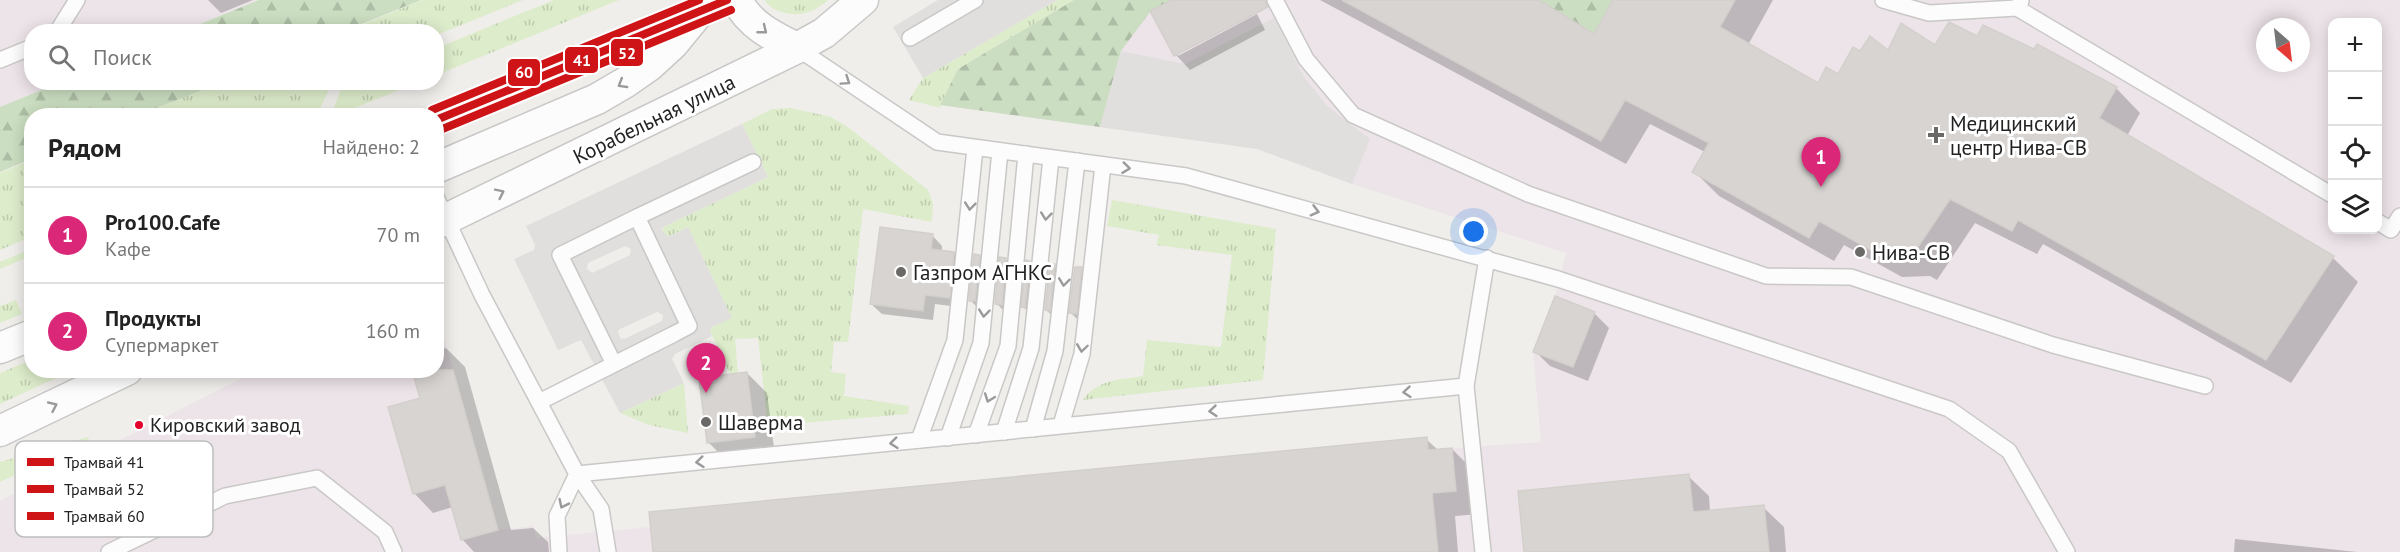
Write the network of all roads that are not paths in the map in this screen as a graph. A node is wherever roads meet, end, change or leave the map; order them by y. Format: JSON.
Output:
{"nodes":[{"id":1,"x":77,"y":0,"type":"edge"},
{"id":2,"x":709,"y":0,"type":"edge"},
{"id":3,"x":737,"y":0,"type":"edge"},
{"id":4,"x":863,"y":0,"type":"edge"},
{"id":5,"x":1275,"y":0,"type":"edge"},
{"id":6,"x":1883,"y":0,"type":"edge"},
{"id":7,"x":972,"y":1,"type":"edge"},
{"id":8,"x":2020,"y":4,"type":"edge"},
{"id":9,"x":62,"y":24,"type":"edge"},
{"id":10,"x":910,"y":38,"type":"dead end"},
{"id":11,"x":797,"y":48,"type":"junction"},
{"id":12,"x":24,"y":50,"type":"edge"},
{"id":13,"x":0,"y":60,"type":"edge"},
{"id":14,"x":975,"y":148,"type":"junction"},
{"id":15,"x":1000,"y":151,"type":"junction"},
{"id":16,"x":1026,"y":154,"type":"junction"},
{"id":17,"x":1051,"y":158,"type":"junction"},
{"id":18,"x":1077,"y":161,"type":"junction"},
{"id":19,"x":753,"y":162,"type":"dead end"},
{"id":20,"x":444,"y":165,"type":"edge"},
{"id":21,"x":1103,"y":165,"type":"junction"},
{"id":22,"x":2328,"y":193,"type":"edge"},
{"id":23,"x":444,"y":211,"type":"edge"},
{"id":24,"x":2400,"y":216,"type":"edge"},
{"id":25,"x":637,"y":217,"type":"junction"},
{"id":26,"x":444,"y":221,"type":"edge"},
{"id":27,"x":2382,"y":224,"type":"edge"},
{"id":28,"x":1487,"y":258,"type":"junction"},
{"id":29,"x":24,"y":338,"type":"edge"},
{"id":30,"x":0,"y":348,"type":"edge"},
{"id":31,"x":614,"y":364,"type":"junction"},
{"id":32,"x":110,"y":378,"type":"edge"},
{"id":33,"x":1466,"y":386,"type":"junction"},
{"id":34,"x":2205,"y":386,"type":"dead end"},
{"id":35,"x":539,"y":402,"type":"junction"},
{"id":36,"x":1061,"y":425,"type":"junction"},
{"id":37,"x":1033,"y":429,"type":"junction"},
{"id":38,"x":0,"y":431,"type":"edge"},
{"id":39,"x":1004,"y":432,"type":"junction"},
{"id":40,"x":976,"y":435,"type":"junction"},
{"id":41,"x":948,"y":438,"type":"junction"},
{"id":42,"x":919,"y":440,"type":"junction"},
{"id":43,"x":577,"y":474,"type":"junction"},
{"id":44,"x":213,"y":502,"type":"edge"},
{"id":45,"x":140,"y":537,"type":"edge"},
{"id":46,"x":109,"y":552,"type":"edge"},
{"id":47,"x":394,"y":552,"type":"edge"},
{"id":48,"x":559,"y":552,"type":"edge"},
{"id":49,"x":609,"y":552,"type":"edge"},
{"id":50,"x":1483,"y":552,"type":"edge"},
{"id":51,"x":2067,"y":552,"type":"edge"}],
"edges":[{"from":1,"to":9,"type":"lane"},
{"from":2,"to":20,"type":"street","name":"Корабельная улица","one_way":true},
{"from":3,"to":11,"type":"street","one_way":true},
{"from":4,"to":11,"type":"street","name":"Корабельная улица"},
{"from":5,"to":34,"type":"lane"},
{"from":6,"to":8,"type":"lane"},
{"from":7,"to":10,"type":"lane"},
{"from":8,"to":22,"type":"lane"},
{"from":11,"to":14,"type":"lane","one_way":true},
{"from":23,"to":11,"type":"street","name":"Корабельная улица","one_way":true},
{"from":12,"to":13,"type":"lane"},
{"from":14,"to":15,"type":"lane"},
{"from":14,"to":42,"type":"lane","one_way":true},
{"from":15,"to":16,"type":"lane"},
{"from":15,"to":41,"type":"lane","one_way":true},
{"from":16,"to":17,"type":"lane"},
{"from":16,"to":40,"type":"lane","one_way":true},
{"from":17,"to":18,"type":"lane"},
{"from":17,"to":39,"type":"lane","one_way":true},
{"from":18,"to":21,"type":"lane"},
{"from":18,"to":37,"type":"lane","one_way":true},
{"from":19,"to":25,"type":"lane"},
{"from":21,"to":28,"type":"lane","one_way":true},
{"from":21,"to":36,"type":"lane","one_way":true},
{"from":24,"to":27,"type":"lane"},
{"from":25,"to":31,"type":"lane"},
{"from":25,"to":31,"type":"lane"},
{"from":26,"to":35,"type":"lane"},
{"from":28,"to":33,"type":"lane"},
{"from":28,"to":51,"type":"lane"},
{"from":29,"to":30,"type":"street"},
{"from":31,"to":35,"type":"lane"},
{"from":38,"to":32,"type":"street","one_way":true},
{"from":33,"to":36,"type":"lane","one_way":true},
{"from":33,"to":50,"type":"lane"},
{"from":35,"to":43,"type":"lane"},
{"from":36,"to":37,"type":"lane"},
{"from":37,"to":39,"type":"lane"},
{"from":39,"to":40,"type":"lane"},
{"from":40,"to":41,"type":"lane"},
{"from":41,"to":42,"type":"lane"},
{"from":42,"to":43,"type":"lane","one_way":true},
{"from":43,"to":48,"type":"lane","one_way":true},
{"from":43,"to":49,"type":"lane"},
{"from":44,"to":47,"type":"lane"},
{"from":45,"to":46,"type":"lane"}]}
